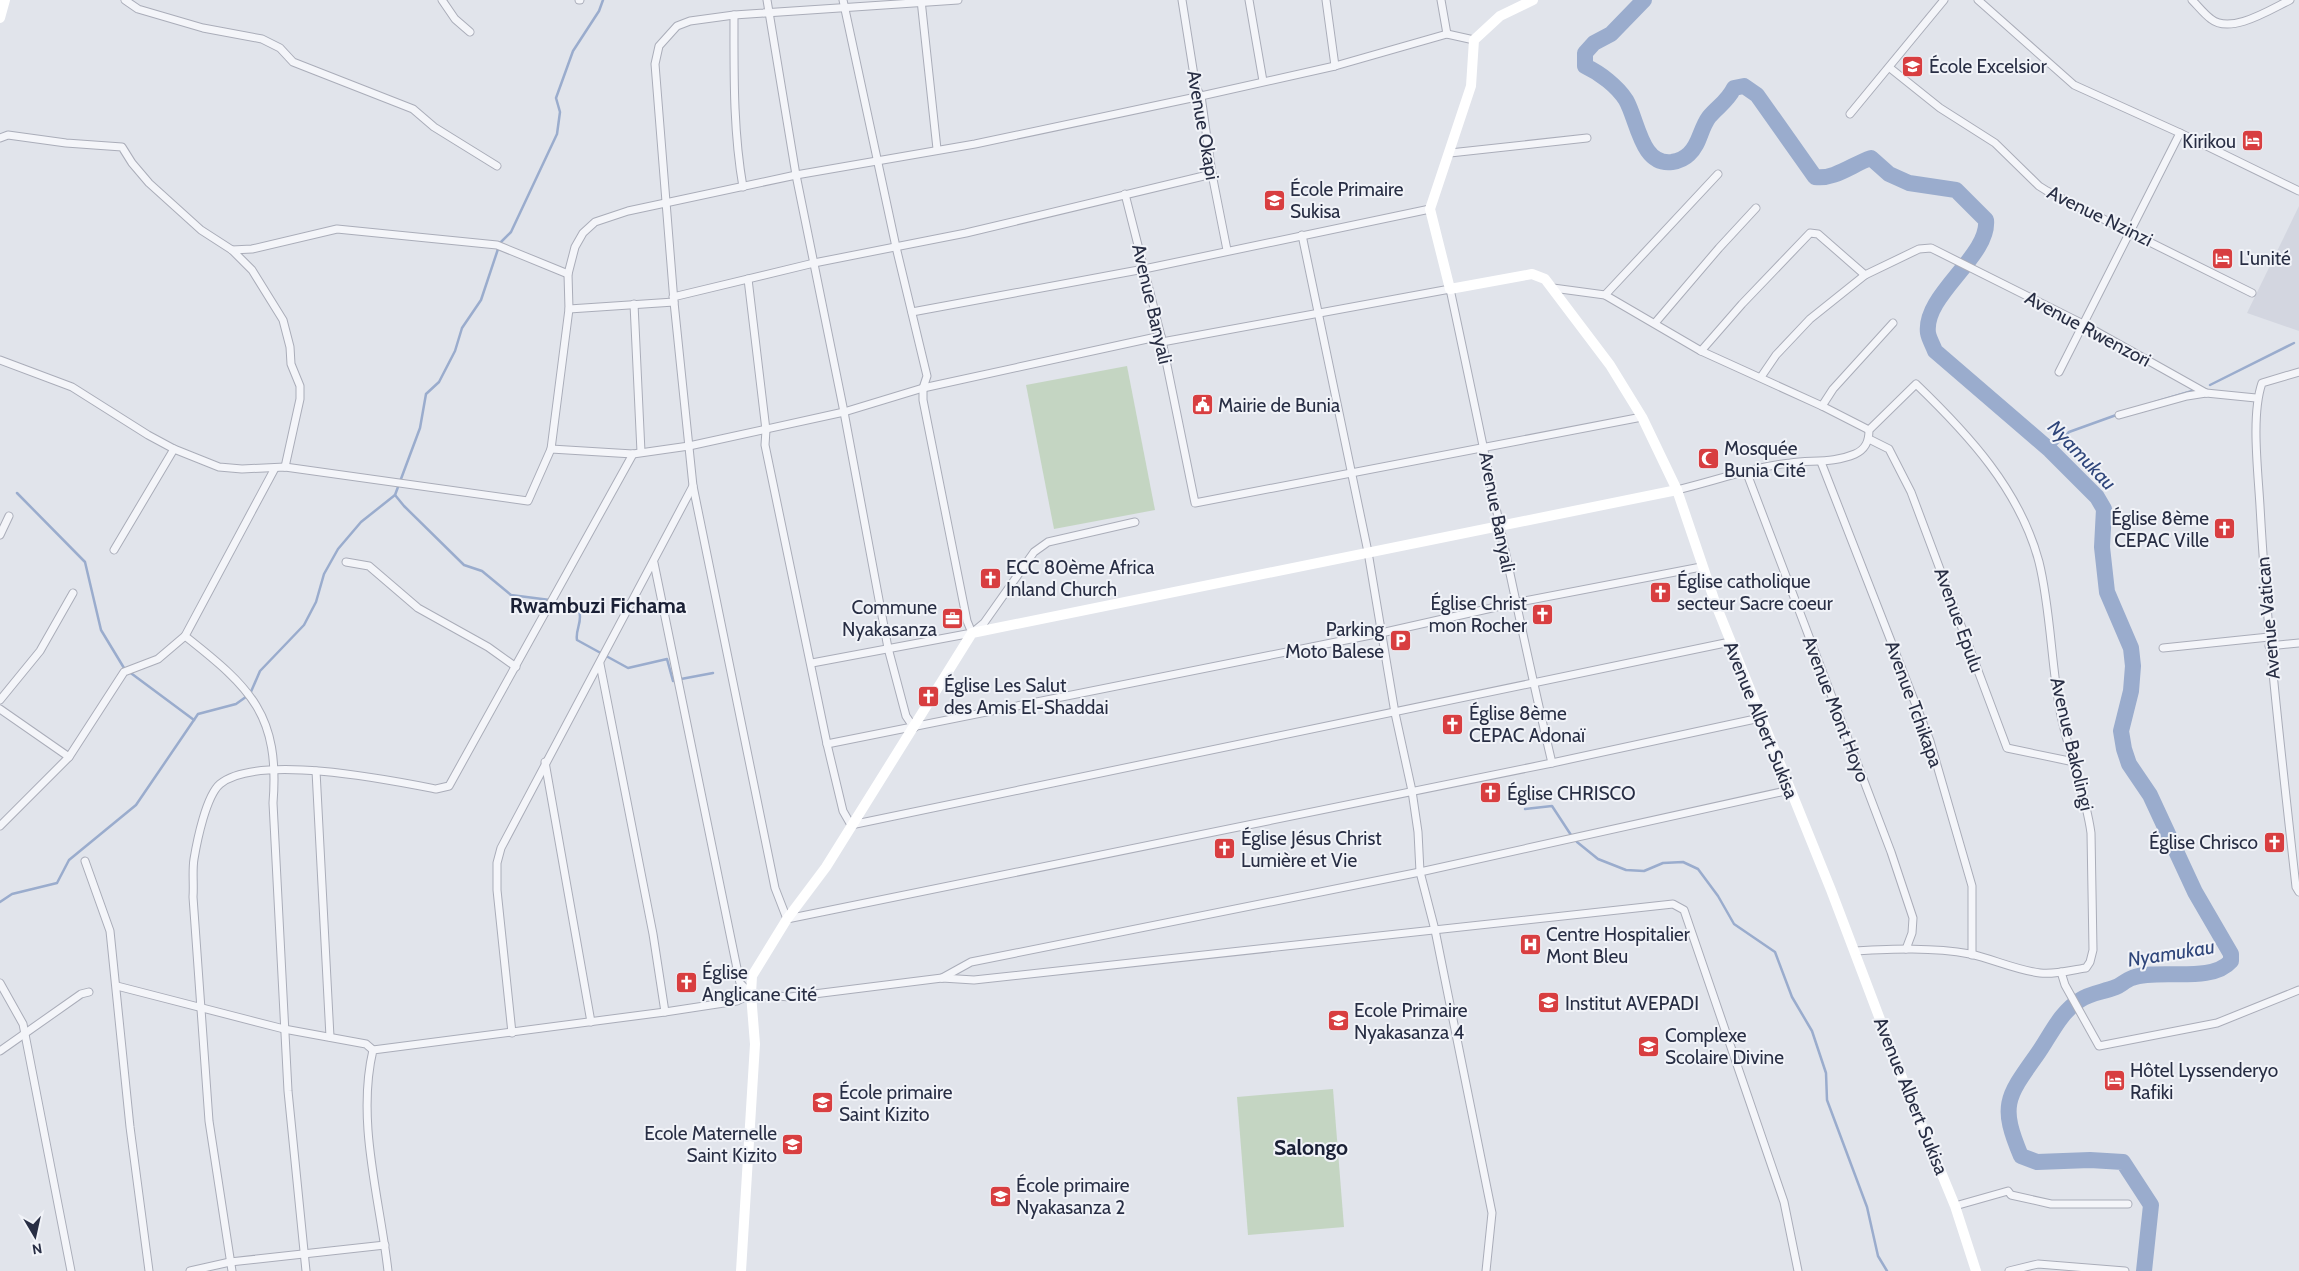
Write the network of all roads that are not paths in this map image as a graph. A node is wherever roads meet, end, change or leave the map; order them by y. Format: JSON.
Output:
{"nodes":[{"id":1,"x":5,"y":0,"type":"edge"},
{"id":2,"x":125,"y":0,"type":"edge"},
{"id":3,"x":442,"y":0,"type":"edge"},
{"id":4,"x":767,"y":0,"type":"edge"},
{"id":5,"x":958,"y":0,"type":"edge"},
{"id":6,"x":1182,"y":0,"type":"edge"},
{"id":7,"x":1249,"y":0,"type":"edge"},
{"id":8,"x":1326,"y":0,"type":"edge"},
{"id":9,"x":1441,"y":0,"type":"edge"},
{"id":10,"x":1533,"y":0,"type":"edge"},
{"id":11,"x":1944,"y":0,"type":"edge"},
{"id":12,"x":1978,"y":0,"type":"edge"},
{"id":13,"x":2192,"y":0,"type":"edge"},
{"id":14,"x":2290,"y":0,"type":"edge"},
{"id":15,"x":921,"y":1,"type":"edge"},
{"id":16,"x":843,"y":3,"type":"edge"},
{"id":17,"x":769,"y":13,"type":"junction"},
{"id":18,"x":0,"y":15,"type":"edge"},
{"id":19,"x":734,"y":15,"type":"junction"},
{"id":20,"x":470,"y":32,"type":"dead end"},
{"id":21,"x":1447,"y":34,"type":"junction"},
{"id":22,"x":1474,"y":40,"type":"junction"},
{"id":23,"x":1335,"y":66,"type":"junction"},
{"id":24,"x":1890,"y":68,"type":"junction"},
{"id":25,"x":1263,"y":81,"type":"junction"},
{"id":26,"x":1201,"y":96,"type":"junction"},
{"id":27,"x":1850,"y":114,"type":"dead end"},
{"id":28,"x":2180,"y":132,"type":"junction"},
{"id":29,"x":0,"y":138,"type":"edge"},
{"id":30,"x":1587,"y":138,"type":"dead end"},
{"id":31,"x":937,"y":150,"type":"junction"},
{"id":32,"x":1450,"y":152,"type":"junction"},
{"id":33,"x":878,"y":161,"type":"junction"},
{"id":34,"x":497,"y":166,"type":"dead end"},
{"id":35,"x":1212,"y":174,"type":"junction"},
{"id":36,"x":1718,"y":174,"type":"dead end"},
{"id":37,"x":796,"y":175,"type":"junction"},
{"id":38,"x":743,"y":186,"type":"junction"},
{"id":39,"x":2299,"y":191,"type":"edge"},
{"id":40,"x":1125,"y":194,"type":"junction"},
{"id":41,"x":665,"y":202,"type":"junction"},
{"id":42,"x":1756,"y":208,"type":"dead end"},
{"id":43,"x":1430,"y":209,"type":"junction"},
{"id":44,"x":2130,"y":230,"type":"junction"},
{"id":45,"x":1302,"y":235,"type":"junction"},
{"id":46,"x":896,"y":247,"type":"junction"},
{"id":47,"x":232,"y":250,"type":"junction"},
{"id":48,"x":1227,"y":250,"type":"junction"},
{"id":49,"x":814,"y":263,"type":"junction"},
{"id":50,"x":1144,"y":269,"type":"junction"},
{"id":51,"x":568,"y":274,"type":"junction"},
{"id":52,"x":1865,"y":275,"type":"junction"},
{"id":53,"x":748,"y":278,"type":"junction"},
{"id":54,"x":1553,"y":288,"type":"junction"},
{"id":55,"x":1450,"y":289,"type":"junction"},
{"id":56,"x":2252,"y":293,"type":"dead end"},
{"id":57,"x":1605,"y":295,"type":"junction"},
{"id":58,"x":674,"y":299,"type":"junction"},
{"id":59,"x":634,"y":304,"type":"junction"},
{"id":60,"x":569,"y":309,"type":"junction"},
{"id":61,"x":912,"y":312,"type":"junction"},
{"id":62,"x":1318,"y":314,"type":"junction"},
{"id":63,"x":1655,"y":323,"type":"junction"},
{"id":64,"x":1893,"y":323,"type":"dead end"},
{"id":65,"x":2083,"y":324,"type":"junction"},
{"id":66,"x":1161,"y":339,"type":"junction"},
{"id":67,"x":1701,"y":351,"type":"junction"},
{"id":68,"x":0,"y":360,"type":"edge"},
{"id":69,"x":2059,"y":372,"type":"dead end"},
{"id":70,"x":2299,"y":372,"type":"edge"},
{"id":71,"x":1760,"y":377,"type":"junction"},
{"id":72,"x":923,"y":388,"type":"junction"},
{"id":73,"x":2206,"y":393,"type":"junction"},
{"id":74,"x":2256,"y":398,"type":"junction"},
{"id":75,"x":1822,"y":406,"type":"junction"},
{"id":76,"x":844,"y":412,"type":"junction"},
{"id":77,"x":2119,"y":415,"type":"dead end"},
{"id":78,"x":1642,"y":417,"type":"junction"},
{"id":79,"x":766,"y":430,"type":"junction"},
{"id":80,"x":1869,"y":430,"type":"junction"},
{"id":81,"x":1869,"y":439,"type":"junction"},
{"id":82,"x":689,"y":446,"type":"junction"},
{"id":83,"x":1484,"y":447,"type":"junction"},
{"id":84,"x":174,"y":449,"type":"junction"},
{"id":85,"x":551,"y":449,"type":"junction"},
{"id":86,"x":637,"y":453,"type":"junction"},
{"id":87,"x":1821,"y":462,"type":"junction"},
{"id":88,"x":285,"y":467,"type":"junction"},
{"id":89,"x":275,"y":468,"type":"junction"},
{"id":90,"x":1746,"y":471,"type":"junction"},
{"id":91,"x":1352,"y":472,"type":"junction"},
{"id":92,"x":693,"y":486,"type":"junction"},
{"id":93,"x":1678,"y":490,"type":"junction"},
{"id":94,"x":9,"y":516,"type":"dead end"},
{"id":95,"x":1135,"y":522,"type":"dead end"},
{"id":96,"x":1501,"y":524,"type":"junction"},
{"id":97,"x":0,"y":535,"type":"edge"},
{"id":98,"x":114,"y":550,"type":"dead end"},
{"id":99,"x":1368,"y":552,"type":"junction"},
{"id":100,"x":346,"y":562,"type":"dead end"},
{"id":101,"x":654,"y":563,"type":"junction"},
{"id":102,"x":1701,"y":567,"type":"junction"},
{"id":103,"x":73,"y":593,"type":"dead end"},
{"id":104,"x":1514,"y":602,"type":"junction"},
{"id":105,"x":972,"y":633,"type":"junction"},
{"id":106,"x":1381,"y":633,"type":"junction"},
{"id":107,"x":185,"y":636,"type":"junction"},
{"id":108,"x":2269,"y":638,"type":"junction"},
{"id":109,"x":1730,"y":642,"type":"junction"},
{"id":110,"x":2299,"y":643,"type":"edge"},
{"id":111,"x":2269,"y":646,"type":"junction"},
{"id":112,"x":888,"y":648,"type":"junction"},
{"id":113,"x":2163,"y":648,"type":"dead end"},
{"id":114,"x":603,"y":659,"type":"junction"},
{"id":115,"x":812,"y":663,"type":"junction"},
{"id":116,"x":516,"y":667,"type":"junction"},
{"id":117,"x":1533,"y":682,"type":"junction"},
{"id":118,"x":0,"y":700,"type":"edge"},
{"id":119,"x":0,"y":709,"type":"edge"},
{"id":120,"x":1395,"y":713,"type":"junction"},
{"id":121,"x":1760,"y":718,"type":"junction"},
{"id":122,"x":914,"y":728,"type":"junction"},
{"id":123,"x":827,"y":744,"type":"junction"},
{"id":124,"x":69,"y":757,"type":"junction"},
{"id":125,"x":545,"y":762,"type":"junction"},
{"id":126,"x":2074,"y":762,"type":"junction"},
{"id":127,"x":1552,"y":763,"type":"junction"},
{"id":128,"x":276,"y":770,"type":"junction"},
{"id":129,"x":316,"y":771,"type":"junction"},
{"id":130,"x":1790,"y":790,"type":"junction"},
{"id":131,"x":1412,"y":791,"type":"junction"},
{"id":132,"x":851,"y":825,"type":"junction"},
{"id":133,"x":0,"y":826,"type":"edge"},
{"id":134,"x":85,"y":861,"type":"dead end"},
{"id":135,"x":1420,"y":872,"type":"junction"},
{"id":136,"x":2299,"y":892,"type":"edge"},
{"id":137,"x":787,"y":919,"type":"junction"},
{"id":138,"x":1435,"y":930,"type":"junction"},
{"id":139,"x":1906,"y":949,"type":"junction"},
{"id":140,"x":1855,"y":951,"type":"junction"},
{"id":141,"x":1972,"y":955,"type":"junction"},
{"id":142,"x":2061,"y":972,"type":"junction"},
{"id":143,"x":942,"y":978,"type":"junction"},
{"id":144,"x":0,"y":982,"type":"edge"},
{"id":145,"x":117,"y":986,"type":"junction"},
{"id":146,"x":2299,"y":990,"type":"edge"},
{"id":147,"x":90,"y":992,"type":"dead end"},
{"id":148,"x":751,"y":994,"type":"junction"},
{"id":149,"x":200,"y":1007,"type":"junction"},
{"id":150,"x":665,"y":1012,"type":"junction"},
{"id":151,"x":591,"y":1022,"type":"junction"},
{"id":152,"x":284,"y":1029,"type":"junction"},
{"id":153,"x":512,"y":1033,"type":"junction"},
{"id":154,"x":25,"y":1035,"type":"junction"},
{"id":155,"x":330,"y":1037,"type":"junction"},
{"id":156,"x":373,"y":1050,"type":"junction"},
{"id":157,"x":0,"y":1051,"type":"edge"},
{"id":158,"x":2128,"y":1204,"type":"dead end"},
{"id":159,"x":1955,"y":1206,"type":"junction"},
{"id":160,"x":385,"y":1245,"type":"junction"},
{"id":161,"x":304,"y":1255,"type":"junction"},
{"id":162,"x":230,"y":1262,"type":"junction"},
{"id":163,"x":71,"y":1271,"type":"edge"},
{"id":164,"x":149,"y":1271,"type":"edge"},
{"id":165,"x":190,"y":1271,"type":"edge"},
{"id":166,"x":232,"y":1271,"type":"edge"},
{"id":167,"x":306,"y":1271,"type":"edge"},
{"id":168,"x":388,"y":1271,"type":"edge"},
{"id":169,"x":741,"y":1271,"type":"edge"},
{"id":170,"x":1486,"y":1271,"type":"edge"},
{"id":171,"x":1798,"y":1271,"type":"edge"},
{"id":172,"x":1976,"y":1271,"type":"edge"},
{"id":173,"x":2009,"y":1271,"type":"edge"},
{"id":174,"x":2125,"y":1271,"type":"edge"}],
"edges":[{"from":1,"to":18,"type":"street"},
{"from":2,"to":34,"type":"street"},
{"from":3,"to":20,"type":"street"},
{"from":4,"to":17,"type":"street"},
{"from":5,"to":15,"type":"street"},
{"from":6,"to":26,"type":"street","name":"Avenue Okapi"},
{"from":7,"to":25,"type":"street"},
{"from":8,"to":23,"type":"street"},
{"from":9,"to":21,"type":"street"},
{"from":10,"to":22,"type":"street"},
{"from":11,"to":24,"type":"street"},
{"from":12,"to":28,"type":"street"},
{"from":13,"to":14,"type":"street"},
{"from":15,"to":16,"type":"street"},
{"from":15,"to":31,"type":"street"},
{"from":16,"to":17,"type":"street"},
{"from":16,"to":33,"type":"street"},
{"from":17,"to":19,"type":"street"},
{"from":17,"to":37,"type":"street"},
{"from":19,"to":38,"type":"street"},
{"from":19,"to":41,"type":"street"},
{"from":21,"to":22,"type":"street"},
{"from":21,"to":23,"type":"street"},
{"from":22,"to":32,"type":"street"},
{"from":23,"to":25,"type":"street"},
{"from":24,"to":27,"type":"street"},
{"from":24,"to":44,"type":"street","name":"Avenue Nzinzi"},
{"from":25,"to":26,"type":"street"},
{"from":26,"to":31,"type":"street"},
{"from":26,"to":35,"type":"street","name":"Avenue Okapi"},
{"from":28,"to":39,"type":"street"},
{"from":28,"to":44,"type":"street"},
{"from":29,"to":47,"type":"street"},
{"from":30,"to":32,"type":"street"},
{"from":31,"to":33,"type":"street"},
{"from":32,"to":43,"type":"street"},
{"from":33,"to":37,"type":"street"},
{"from":33,"to":46,"type":"street"},
{"from":35,"to":40,"type":"street"},
{"from":35,"to":48,"type":"street","name":"Avenue Okapi"},
{"from":36,"to":57,"type":"street"},
{"from":37,"to":38,"type":"street"},
{"from":37,"to":49,"type":"street"},
{"from":38,"to":41,"type":"street"},
{"from":40,"to":46,"type":"street"},
{"from":40,"to":50,"type":"street","name":"Avenue Banyali"},
{"from":41,"to":51,"type":"street"},
{"from":41,"to":58,"type":"street"},
{"from":42,"to":63,"type":"street"},
{"from":43,"to":45,"type":"street"},
{"from":43,"to":55,"type":"street"},
{"from":44,"to":56,"type":"street","name":"Avenue Nzinzi"},
{"from":44,"to":65,"type":"street"},
{"from":45,"to":48,"type":"street"},
{"from":45,"to":62,"type":"street"},
{"from":46,"to":49,"type":"street"},
{"from":46,"to":61,"type":"street"},
{"from":47,"to":51,"type":"street"},
{"from":47,"to":88,"type":"street"},
{"from":48,"to":50,"type":"street"},
{"from":49,"to":53,"type":"street"},
{"from":49,"to":76,"type":"street"},
{"from":50,"to":61,"type":"street"},
{"from":50,"to":66,"type":"street","name":"Avenue Banyali"},
{"from":51,"to":60,"type":"street"},
{"from":52,"to":65,"type":"street","name":"Avenue Rwenzori"},
{"from":52,"to":67,"type":"street"},
{"from":52,"to":71,"type":"street","name":"Avenue Rwenzori"},
{"from":53,"to":58,"type":"street"},
{"from":53,"to":79,"type":"street"},
{"from":54,"to":55,"type":"street","name":"Avenue Albert Sukisa"},
{"from":54,"to":57,"type":"street"},
{"from":54,"to":78,"type":"street","name":"Avenue Albert Sukisa"},
{"from":55,"to":62,"type":"street"},
{"from":55,"to":83,"type":"street","name":"Avenue Banyali"},
{"from":57,"to":63,"type":"street"},
{"from":58,"to":59,"type":"street"},
{"from":58,"to":82,"type":"street"},
{"from":59,"to":60,"type":"street"},
{"from":59,"to":86,"type":"street"},
{"from":60,"to":85,"type":"street"},
{"from":61,"to":72,"type":"street"},
{"from":62,"to":66,"type":"street"},
{"from":62,"to":91,"type":"street"},
{"from":63,"to":67,"type":"street"},
{"from":64,"to":75,"type":"street"},
{"from":65,"to":69,"type":"street"},
{"from":65,"to":73,"type":"street","name":"Avenue Rwenzori"},
{"from":66,"to":72,"type":"street"},
{"from":66,"to":91,"type":"street","name":"Avenue Banyali"},
{"from":67,"to":71,"type":"street"},
{"from":68,"to":84,"type":"street"},
{"from":70,"to":74,"type":"street"},
{"from":71,"to":75,"type":"street"},
{"from":72,"to":76,"type":"street"},
{"from":72,"to":105,"type":"street"},
{"from":73,"to":74,"type":"street"},
{"from":73,"to":77,"type":"street"},
{"from":74,"to":108,"type":"street","name":"Avenue Vatican"},
{"from":75,"to":80,"type":"street"},
{"from":76,"to":79,"type":"street"},
{"from":76,"to":112,"type":"street"},
{"from":78,"to":83,"type":"street"},
{"from":78,"to":93,"type":"street","name":"Avenue Albert Sukisa"},
{"from":79,"to":82,"type":"street"},
{"from":79,"to":115,"type":"street"},
{"from":80,"to":81,"type":"street"},
{"from":80,"to":126,"type":"street","name":"Avenue Bakolingi"},
{"from":81,"to":87,"type":"street"},
{"from":81,"to":126,"type":"street","name":"Avenue Epulu"},
{"from":82,"to":86,"type":"street"},
{"from":82,"to":92,"type":"street"},
{"from":83,"to":91,"type":"street"},
{"from":83,"to":96,"type":"street","name":"Avenue Banyali"},
{"from":84,"to":89,"type":"street"},
{"from":84,"to":98,"type":"street"},
{"from":85,"to":86,"type":"street"},
{"from":85,"to":88,"type":"street"},
{"from":86,"to":116,"type":"street"},
{"from":87,"to":90,"type":"street"},
{"from":87,"to":141,"type":"street","name":"Avenue Tchikapa"},
{"from":88,"to":89,"type":"street"},
{"from":89,"to":107,"type":"street"},
{"from":90,"to":93,"type":"street"},
{"from":90,"to":139,"type":"street","name":"Avenue Mont Hoyo"},
{"from":91,"to":99,"type":"street"},
{"from":92,"to":101,"type":"street"},
{"from":92,"to":137,"type":"street"},
{"from":93,"to":96,"type":"street"},
{"from":93,"to":102,"type":"street","name":"Avenue Albert Sukisa"},
{"from":94,"to":97,"type":"street"},
{"from":95,"to":105,"type":"street"},
{"from":96,"to":99,"type":"street"},
{"from":96,"to":104,"type":"street","name":"Avenue Banyali"},
{"from":99,"to":105,"type":"street"},
{"from":99,"to":106,"type":"street"},
{"from":100,"to":116,"type":"street"},
{"from":101,"to":114,"type":"street"},
{"from":101,"to":148,"type":"street"},
{"from":102,"to":104,"type":"street"},
{"from":102,"to":109,"type":"street","name":"Avenue Albert Sukisa"},
{"from":103,"to":118,"type":"street"},
{"from":104,"to":106,"type":"street"},
{"from":104,"to":117,"type":"street","name":"Avenue Banyali"},
{"from":105,"to":112,"type":"street"},
{"from":105,"to":122,"type":"street"},
{"from":106,"to":120,"type":"street"},
{"from":106,"to":122,"type":"street"},
{"from":107,"to":124,"type":"street"},
{"from":107,"to":128,"type":"street"},
{"from":108,"to":111,"type":"street","name":"Avenue Vatican"},
{"from":108,"to":113,"type":"street"},
{"from":109,"to":117,"type":"street"},
{"from":109,"to":121,"type":"street","name":"Avenue Albert Sukisa"},
{"from":110,"to":111,"type":"street"},
{"from":111,"to":136,"type":"street","name":"Avenue Vatican"},
{"from":112,"to":115,"type":"street"},
{"from":112,"to":122,"type":"street"},
{"from":114,"to":125,"type":"street"},
{"from":114,"to":150,"type":"street"},
{"from":115,"to":123,"type":"street"},
{"from":116,"to":129,"type":"street"},
{"from":117,"to":120,"type":"street"},
{"from":117,"to":127,"type":"street","name":"Avenue Banyali"},
{"from":119,"to":124,"type":"street"},
{"from":120,"to":131,"type":"street"},
{"from":120,"to":132,"type":"street"},
{"from":121,"to":127,"type":"street"},
{"from":121,"to":130,"type":"street","name":"Avenue Albert Sukisa"},
{"from":122,"to":123,"type":"street"},
{"from":122,"to":132,"type":"street"},
{"from":123,"to":132,"type":"street"},
{"from":124,"to":133,"type":"street"},
{"from":125,"to":151,"type":"street"},
{"from":125,"to":153,"type":"street"},
{"from":126,"to":142,"type":"street","name":"Avenue Bakolingi"},
{"from":127,"to":131,"type":"street"},
{"from":128,"to":129,"type":"street"},
{"from":128,"to":149,"type":"street"},
{"from":128,"to":152,"type":"street"},
{"from":129,"to":155,"type":"street"},
{"from":130,"to":135,"type":"street"},
{"from":130,"to":140,"type":"street","name":"Avenue Albert Sukisa"},
{"from":131,"to":135,"type":"street"},
{"from":131,"to":137,"type":"street"},
{"from":132,"to":137,"type":"street"},
{"from":134,"to":145,"type":"street"},
{"from":135,"to":138,"type":"street"},
{"from":135,"to":143,"type":"street"},
{"from":137,"to":148,"type":"street"},
{"from":138,"to":143,"type":"street"},
{"from":138,"to":170,"type":"street"},
{"from":138,"to":171,"type":"street"},
{"from":139,"to":140,"type":"street"},
{"from":139,"to":141,"type":"street"},
{"from":140,"to":159,"type":"street","name":"Avenue Albert Sukisa"},
{"from":141,"to":142,"type":"street"},
{"from":142,"to":146,"type":"street"},
{"from":143,"to":148,"type":"street"},
{"from":144,"to":154,"type":"street"},
{"from":145,"to":149,"type":"street"},
{"from":145,"to":164,"type":"street"},
{"from":147,"to":154,"type":"street"},
{"from":148,"to":150,"type":"street"},
{"from":148,"to":169,"type":"street"},
{"from":149,"to":152,"type":"street"},
{"from":149,"to":162,"type":"street"},
{"from":150,"to":151,"type":"street"},
{"from":151,"to":153,"type":"street"},
{"from":152,"to":155,"type":"street"},
{"from":152,"to":161,"type":"street"},
{"from":153,"to":156,"type":"street"},
{"from":154,"to":157,"type":"street"},
{"from":154,"to":163,"type":"street"},
{"from":155,"to":156,"type":"street"},
{"from":156,"to":160,"type":"street"},
{"from":158,"to":159,"type":"street"},
{"from":159,"to":172,"type":"street","name":"Avenue Albert Sukisa"},
{"from":160,"to":161,"type":"street"},
{"from":160,"to":168,"type":"street"},
{"from":161,"to":162,"type":"street"},
{"from":161,"to":167,"type":"street"},
{"from":162,"to":165,"type":"street"},
{"from":162,"to":166,"type":"street"},
{"from":173,"to":174,"type":"street"}]}
